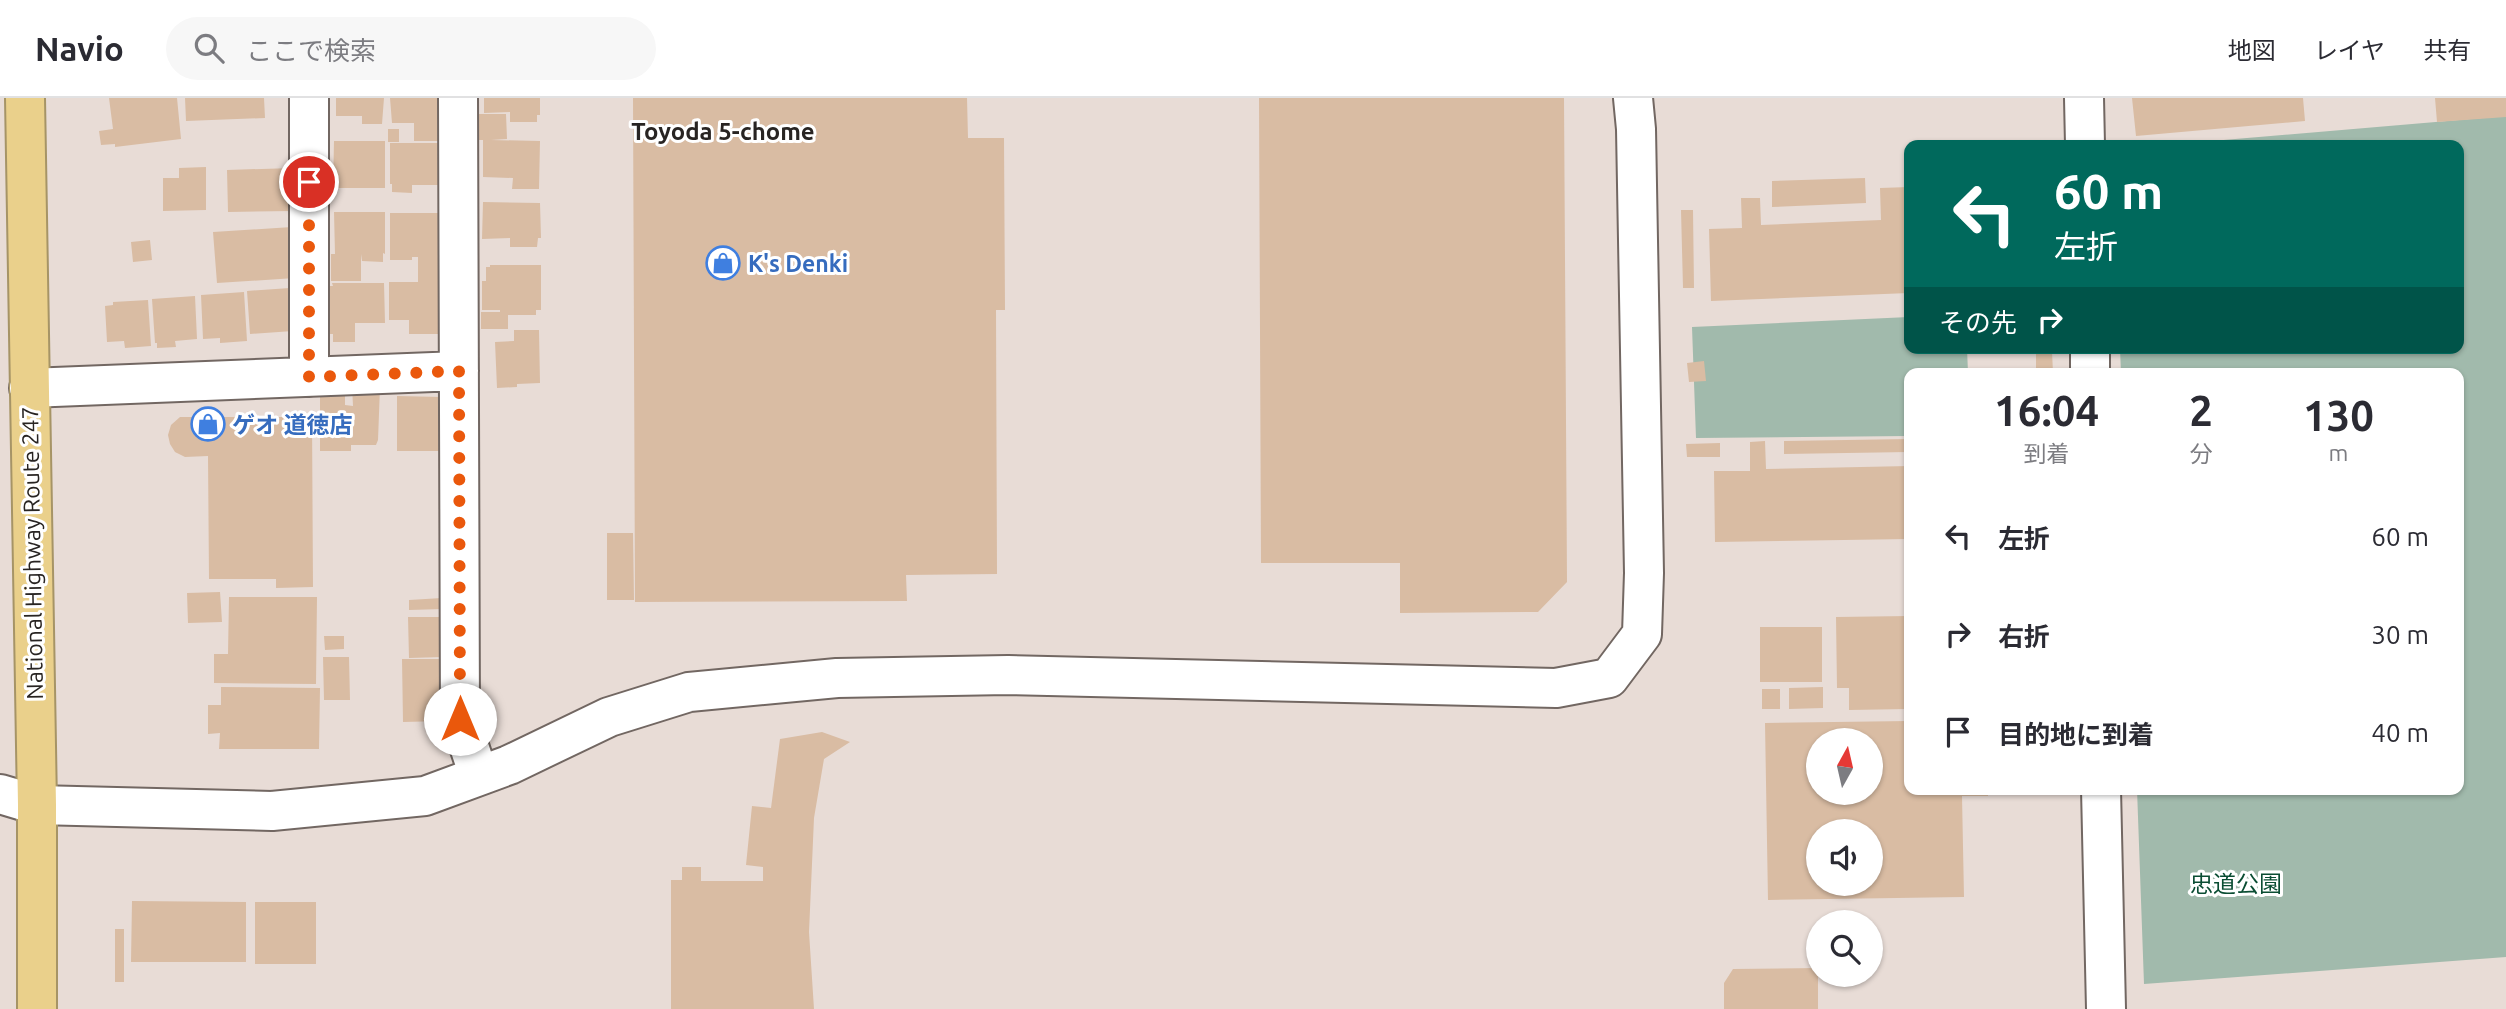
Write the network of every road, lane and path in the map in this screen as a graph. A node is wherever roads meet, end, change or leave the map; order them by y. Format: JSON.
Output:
{"nodes":[{"id":1,"x":25,"y":98,"type":"edge"},
{"id":2,"x":309,"y":98,"type":"edge"},
{"id":3,"x":458,"y":98,"type":"edge"},
{"id":4,"x":1633,"y":98,"type":"edge"},
{"id":5,"x":2084,"y":98,"type":"edge"},
{"id":6,"x":2085,"y":140,"type":"edge"},
{"id":7,"x":459,"y":371,"type":"junction"},
{"id":8,"x":309,"y":377,"type":"junction"},
{"id":9,"x":29,"y":388,"type":"junction"},
{"id":10,"x":479,"y":776,"type":"junction"},
{"id":11,"x":0,"y":794,"type":"edge"},
{"id":12,"x":2101,"y":795,"type":"edge"},
{"id":13,"x":37,"y":805,"type":"junction"},
{"id":14,"x":37,"y":1009,"type":"edge"},
{"id":15,"x":2106,"y":1009,"type":"edge"}],
"edges":[{"from":1,"to":9,"type":"highway","name":"National Highway Route 247"},
{"from":2,"to":8,"type":"street"},
{"from":3,"to":7,"type":"street"},
{"from":4,"to":10,"type":"street"},
{"from":5,"to":6,"type":"street"},
{"from":7,"to":8,"type":"street"},
{"from":7,"to":10,"type":"street"},
{"from":8,"to":9,"type":"street"},
{"from":9,"to":13,"type":"highway","name":"National Highway Route 247"},
{"from":10,"to":13,"type":"street"},
{"from":11,"to":13,"type":"street"},
{"from":12,"to":15,"type":"street"},
{"from":13,"to":14,"type":"highway","name":"National Highway Route 247"}]}
